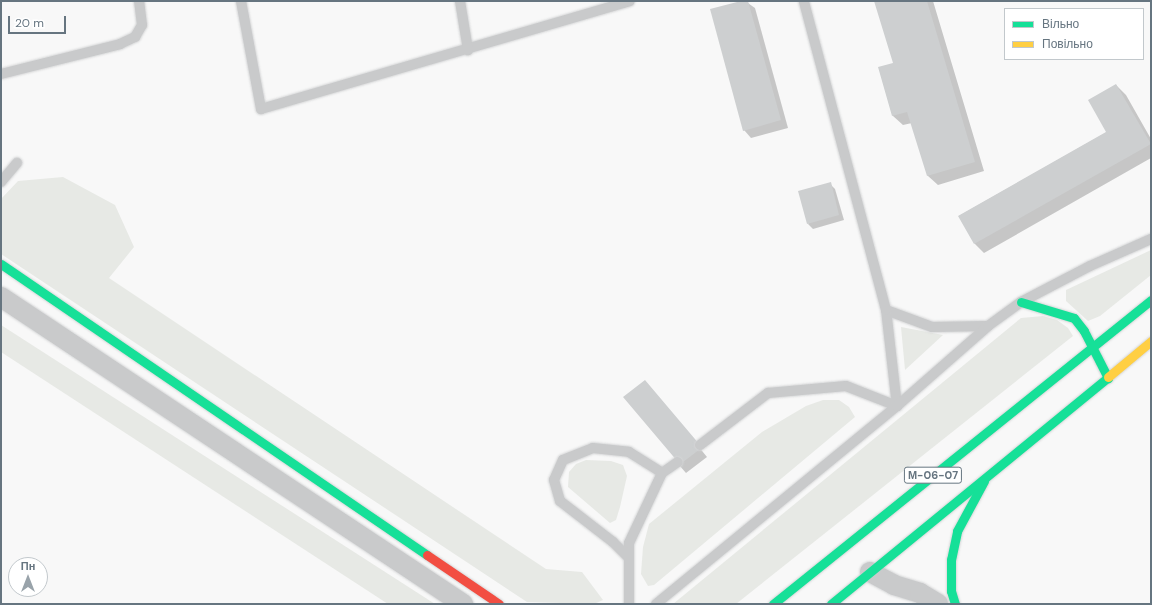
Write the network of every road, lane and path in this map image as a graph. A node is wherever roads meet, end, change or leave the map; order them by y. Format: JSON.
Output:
{"nodes":[{"id":1,"x":139,"y":1,"type":"edge"},
{"id":2,"x":241,"y":1,"type":"edge"},
{"id":3,"x":460,"y":1,"type":"edge"},
{"id":4,"x":630,"y":1,"type":"edge"},
{"id":5,"x":804,"y":1,"type":"edge"},
{"id":6,"x":468,"y":50,"type":"junction"},
{"id":7,"x":1,"y":74,"type":"edge"},
{"id":8,"x":17,"y":163,"type":"dead end"},
{"id":9,"x":1,"y":182,"type":"edge"},
{"id":10,"x":1151,"y":239,"type":"edge"},
{"id":11,"x":1,"y":264,"type":"edge"},
{"id":12,"x":1,"y":297,"type":"edge"},
{"id":13,"x":1151,"y":300,"type":"edge"},
{"id":14,"x":1021,"y":302,"type":"junction"},
{"id":15,"x":886,"y":310,"type":"junction"},
{"id":16,"x":988,"y":326,"type":"junction"},
{"id":17,"x":1151,"y":341,"type":"edge"},
{"id":18,"x":1092,"y":347,"type":"junction"},
{"id":19,"x":1108,"y":378,"type":"junction"},
{"id":20,"x":897,"y":406,"type":"junction"},
{"id":21,"x":700,"y":445,"type":"dead end"},
{"id":22,"x":678,"y":462,"type":"dead end"},
{"id":23,"x":662,"y":474,"type":"junction"},
{"id":24,"x":984,"y":481,"type":"junction"},
{"id":25,"x":629,"y":558,"type":"junction"},
{"id":26,"x":870,"y":572,"type":"junction"},
{"id":27,"x":463,"y":604,"type":"edge"},
{"id":28,"x":499,"y":604,"type":"edge"},
{"id":29,"x":629,"y":604,"type":"edge"},
{"id":30,"x":656,"y":604,"type":"edge"},
{"id":31,"x":773,"y":604,"type":"edge"},
{"id":32,"x":830,"y":604,"type":"edge"},
{"id":33,"x":938,"y":604,"type":"edge"},
{"id":34,"x":955,"y":604,"type":"edge"}],
"edges":[{"from":1,"to":7,"type":"lane"},
{"from":2,"to":6,"type":"lane"},
{"from":3,"to":6,"type":"lane"},
{"from":4,"to":6,"type":"lane"},
{"from":5,"to":15,"type":"lane"},
{"from":8,"to":9,"type":"lane"},
{"from":10,"to":14,"type":"lane"},
{"from":11,"to":28,"type":"main road"},
{"from":12,"to":27,"type":"street"},
{"from":13,"to":18,"type":"main road","number":"М-06-07"},
{"from":14,"to":16,"type":"lane"},
{"from":14,"to":18,"type":"main road"},
{"from":15,"to":16,"type":"lane"},
{"from":15,"to":20,"type":"lane"},
{"from":16,"to":20,"type":"lane"},
{"from":17,"to":19,"type":"main road","number":"М-06-07"},
{"from":18,"to":19,"type":"main road"},
{"from":18,"to":31,"type":"main road","number":"М-06-07"},
{"from":19,"to":24,"type":"main road","number":"М-06-07"},
{"from":20,"to":21,"type":"lane"},
{"from":20,"to":30,"type":"lane"},
{"from":22,"to":23,"type":"lane"},
{"from":23,"to":25,"type":"lane"},
{"from":23,"to":25,"type":"lane"},
{"from":24,"to":26,"type":"main road","number":"М-06-07"},
{"from":24,"to":34,"type":"main road"},
{"from":25,"to":29,"type":"lane"},
{"from":26,"to":32,"type":"main road","number":"М-06-07"},
{"from":26,"to":33,"type":"street"}]}
